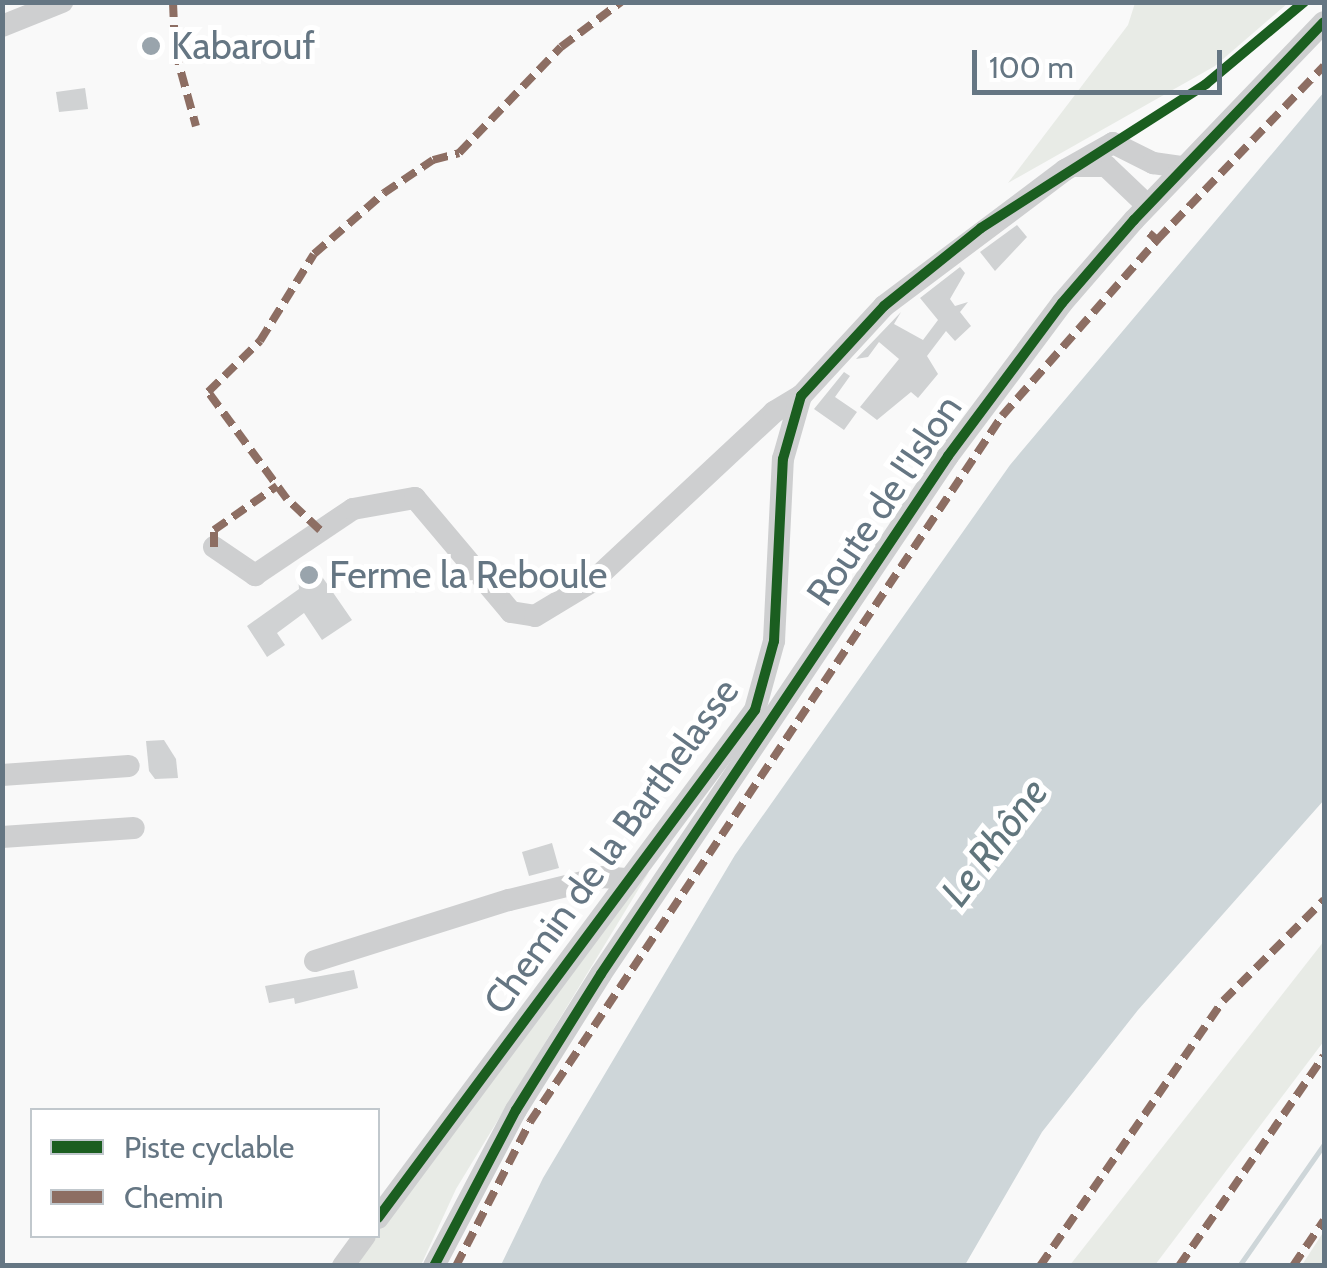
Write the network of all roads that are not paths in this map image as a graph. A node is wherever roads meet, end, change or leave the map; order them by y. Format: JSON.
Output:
{"nodes":[{"id":1,"x":62,"y":2,"type":"edge"},
{"id":2,"x":1324,"y":22,"type":"edge"},
{"id":3,"x":2,"y":26,"type":"edge"},
{"id":4,"x":1182,"y":167,"type":"junction"},
{"id":5,"x":1066,"y":170,"type":"junction"},
{"id":6,"x":1147,"y":205,"type":"junction"},
{"id":7,"x":801,"y":396,"type":"junction"},
{"id":8,"x":214,"y":547,"type":"dead end"},
{"id":9,"x":129,"y":766,"type":"dead end"},
{"id":10,"x":2,"y":775,"type":"edge"},
{"id":11,"x":134,"y":828,"type":"dead end"},
{"id":12,"x":2,"y":837,"type":"edge"},
{"id":13,"x":628,"y":879,"type":"junction"},
{"id":14,"x":315,"y":961,"type":"dead end"},
{"id":15,"x":380,"y":1215,"type":"edge"},
{"id":16,"x":364,"y":1238,"type":"edge"},
{"id":17,"x":343,"y":1266,"type":"edge"},
{"id":18,"x":434,"y":1266,"type":"edge"}],
"edges":[{"from":1,"to":3,"type":"street"},
{"from":2,"to":4,"type":"street","name":"Route de l'Islon"},
{"from":4,"to":5,"type":"street","name":"Chemin de la Barthelasse"},
{"from":4,"to":6,"type":"street","name":"Route de l'Islon"},
{"from":5,"to":6,"type":"street"},
{"from":5,"to":7,"type":"street","name":"Chemin de la Barthelasse"},
{"from":6,"to":18,"type":"street","name":"Route de l'Islon"},
{"from":7,"to":8,"type":"street"},
{"from":7,"to":13,"type":"street","name":"Chemin de la Barthelasse"},
{"from":9,"to":10,"type":"street"},
{"from":11,"to":12,"type":"street"},
{"from":13,"to":14,"type":"street"},
{"from":13,"to":15,"type":"street","name":"Chemin de la Barthelasse"},
{"from":16,"to":17,"type":"street"}]}
